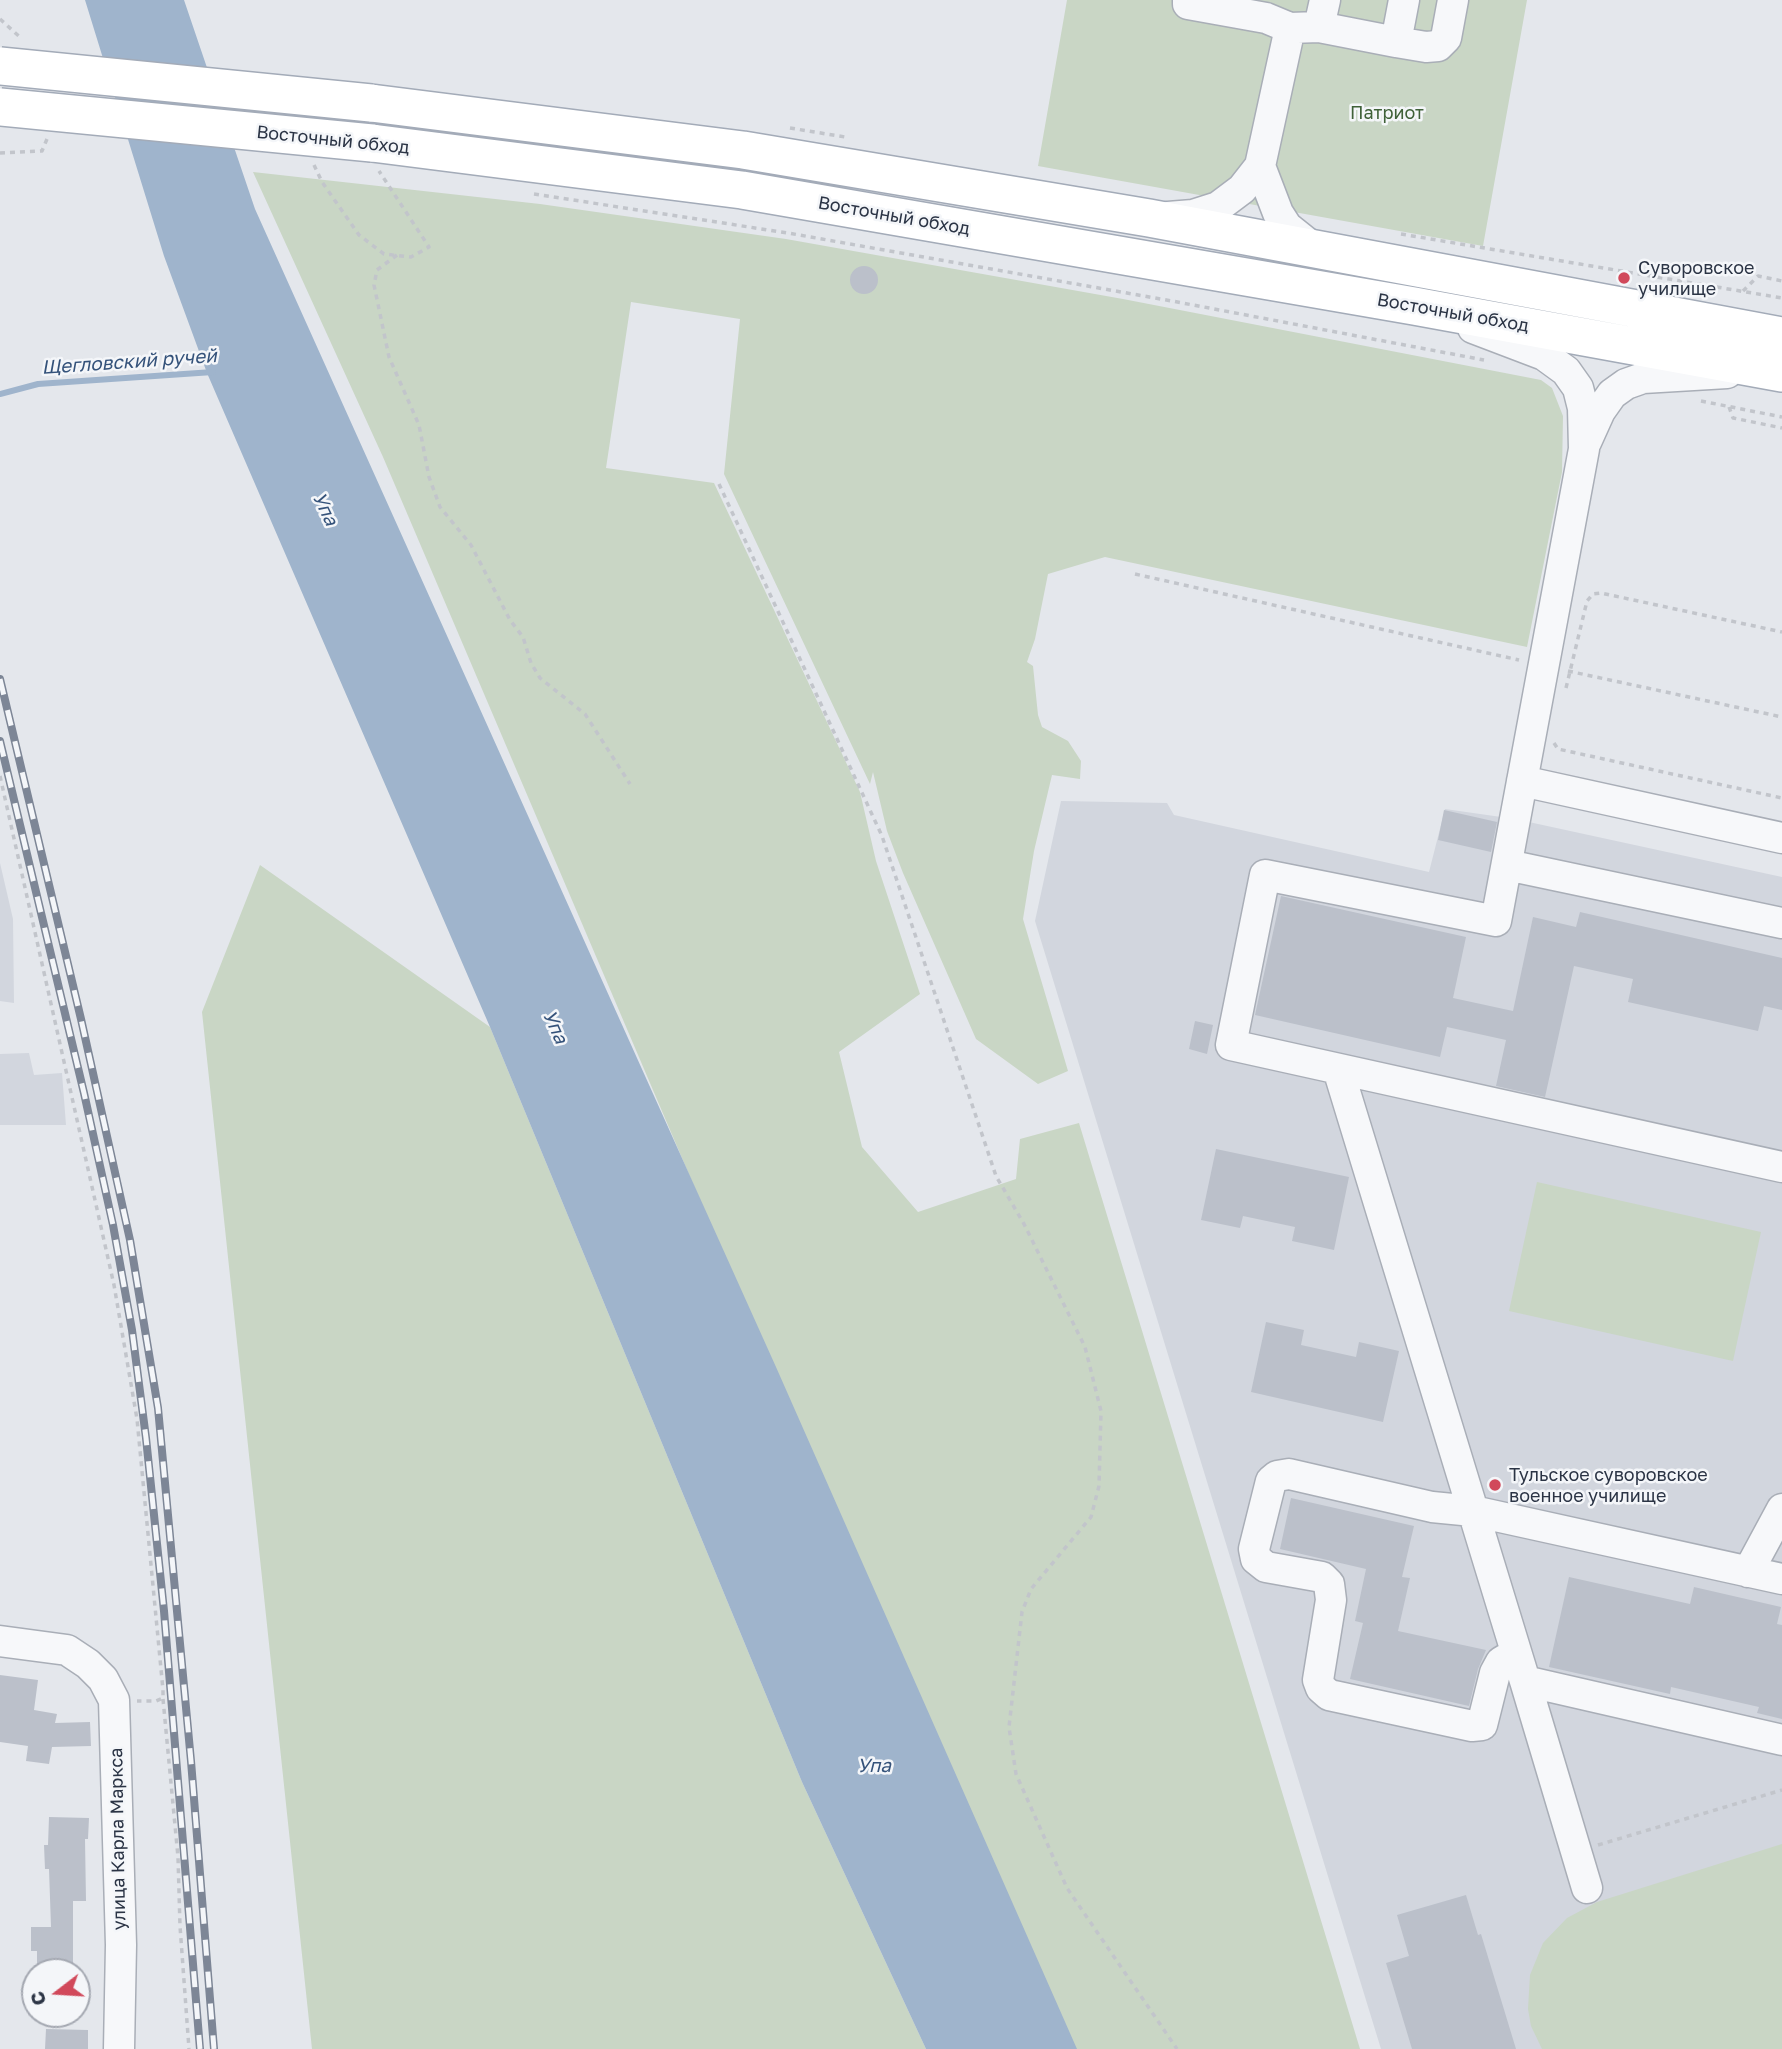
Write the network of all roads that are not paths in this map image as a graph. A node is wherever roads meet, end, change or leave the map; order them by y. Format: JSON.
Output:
{"nodes":[{"id":1,"x":1404,"y":0,"type":"edge"},
{"id":2,"x":1453,"y":0,"type":"edge"},
{"id":3,"x":1180,"y":1,"type":"edge"},
{"id":4,"x":1294,"y":15,"type":"edge"},
{"id":5,"x":1396,"y":42,"type":"junction"},
{"id":6,"x":0,"y":66,"type":"edge"},
{"id":7,"x":0,"y":107,"type":"edge"},
{"id":8,"x":1260,"y":166,"type":"junction"},
{"id":9,"x":1149,"y":218,"type":"junction"},
{"id":10,"x":1312,"y":247,"type":"junction"},
{"id":11,"x":1414,"y":306,"type":"junction"},
{"id":12,"x":1782,"y":336,"type":"edge"},
{"id":13,"x":1777,"y":372,"type":"edge"},
{"id":14,"x":1584,"y":449,"type":"junction"},
{"id":15,"x":1522,"y":781,"type":"junction"},
{"id":16,"x":1782,"y":838,"type":"edge"},
{"id":17,"x":1507,"y":865,"type":"junction"},
{"id":18,"x":1782,"y":923,"type":"edge"},
{"id":19,"x":1338,"y":1069,"type":"junction"},
{"id":20,"x":1782,"y":1167,"type":"edge"},
{"id":21,"x":1782,"y":1509,"type":"edge"},
{"id":22,"x":1473,"y":1511,"type":"junction"},
{"id":23,"x":1748,"y":1572,"type":"junction"},
{"id":24,"x":1782,"y":1579,"type":"edge"},
{"id":25,"x":0,"y":1641,"type":"edge"},
{"id":26,"x":1516,"y":1653,"type":"junction"},
{"id":27,"x":1525,"y":1681,"type":"junction"},
{"id":28,"x":1782,"y":1740,"type":"edge"},
{"id":29,"x":1587,"y":1888,"type":"dead end"},
{"id":30,"x":119,"y":2049,"type":"edge"}],
"edges":[{"from":1,"to":5,"type":"street"},
{"from":2,"to":5,"type":"street"},
{"from":3,"to":4,"type":"street"},
{"from":4,"to":5,"type":"street"},
{"from":4,"to":8,"type":"street","name":"Восточный обход"},
{"from":6,"to":9,"type":"main road","name":"Восточный обход","bridge":true},
{"from":7,"to":11,"type":"main road","name":"Восточный обход","bridge":true},
{"from":8,"to":9,"type":"street","name":"Восточный обход"},
{"from":8,"to":10,"type":"street","name":"Восточный обход"},
{"from":9,"to":10,"type":"main road","name":"Восточный обход"},
{"from":10,"to":12,"type":"main road","name":"Восточный обход"},
{"from":11,"to":13,"type":"main road","name":"Восточный обход"},
{"from":11,"to":14,"type":"street"},
{"from":13,"to":14,"type":"street"},
{"from":14,"to":15,"type":"street"},
{"from":15,"to":16,"type":"street"},
{"from":15,"to":17,"type":"street"},
{"from":17,"to":18,"type":"street"},
{"from":17,"to":19,"type":"street"},
{"from":19,"to":20,"type":"street"},
{"from":19,"to":22,"type":"street"},
{"from":21,"to":23,"type":"street"},
{"from":22,"to":23,"type":"street"},
{"from":22,"to":26,"type":"street"},
{"from":22,"to":26,"type":"street"},
{"from":23,"to":24,"type":"street"},
{"from":25,"to":30,"type":"street","name":"улица Карла Маркса"},
{"from":26,"to":27,"type":"street"},
{"from":27,"to":28,"type":"street"},
{"from":27,"to":29,"type":"street"}]}
